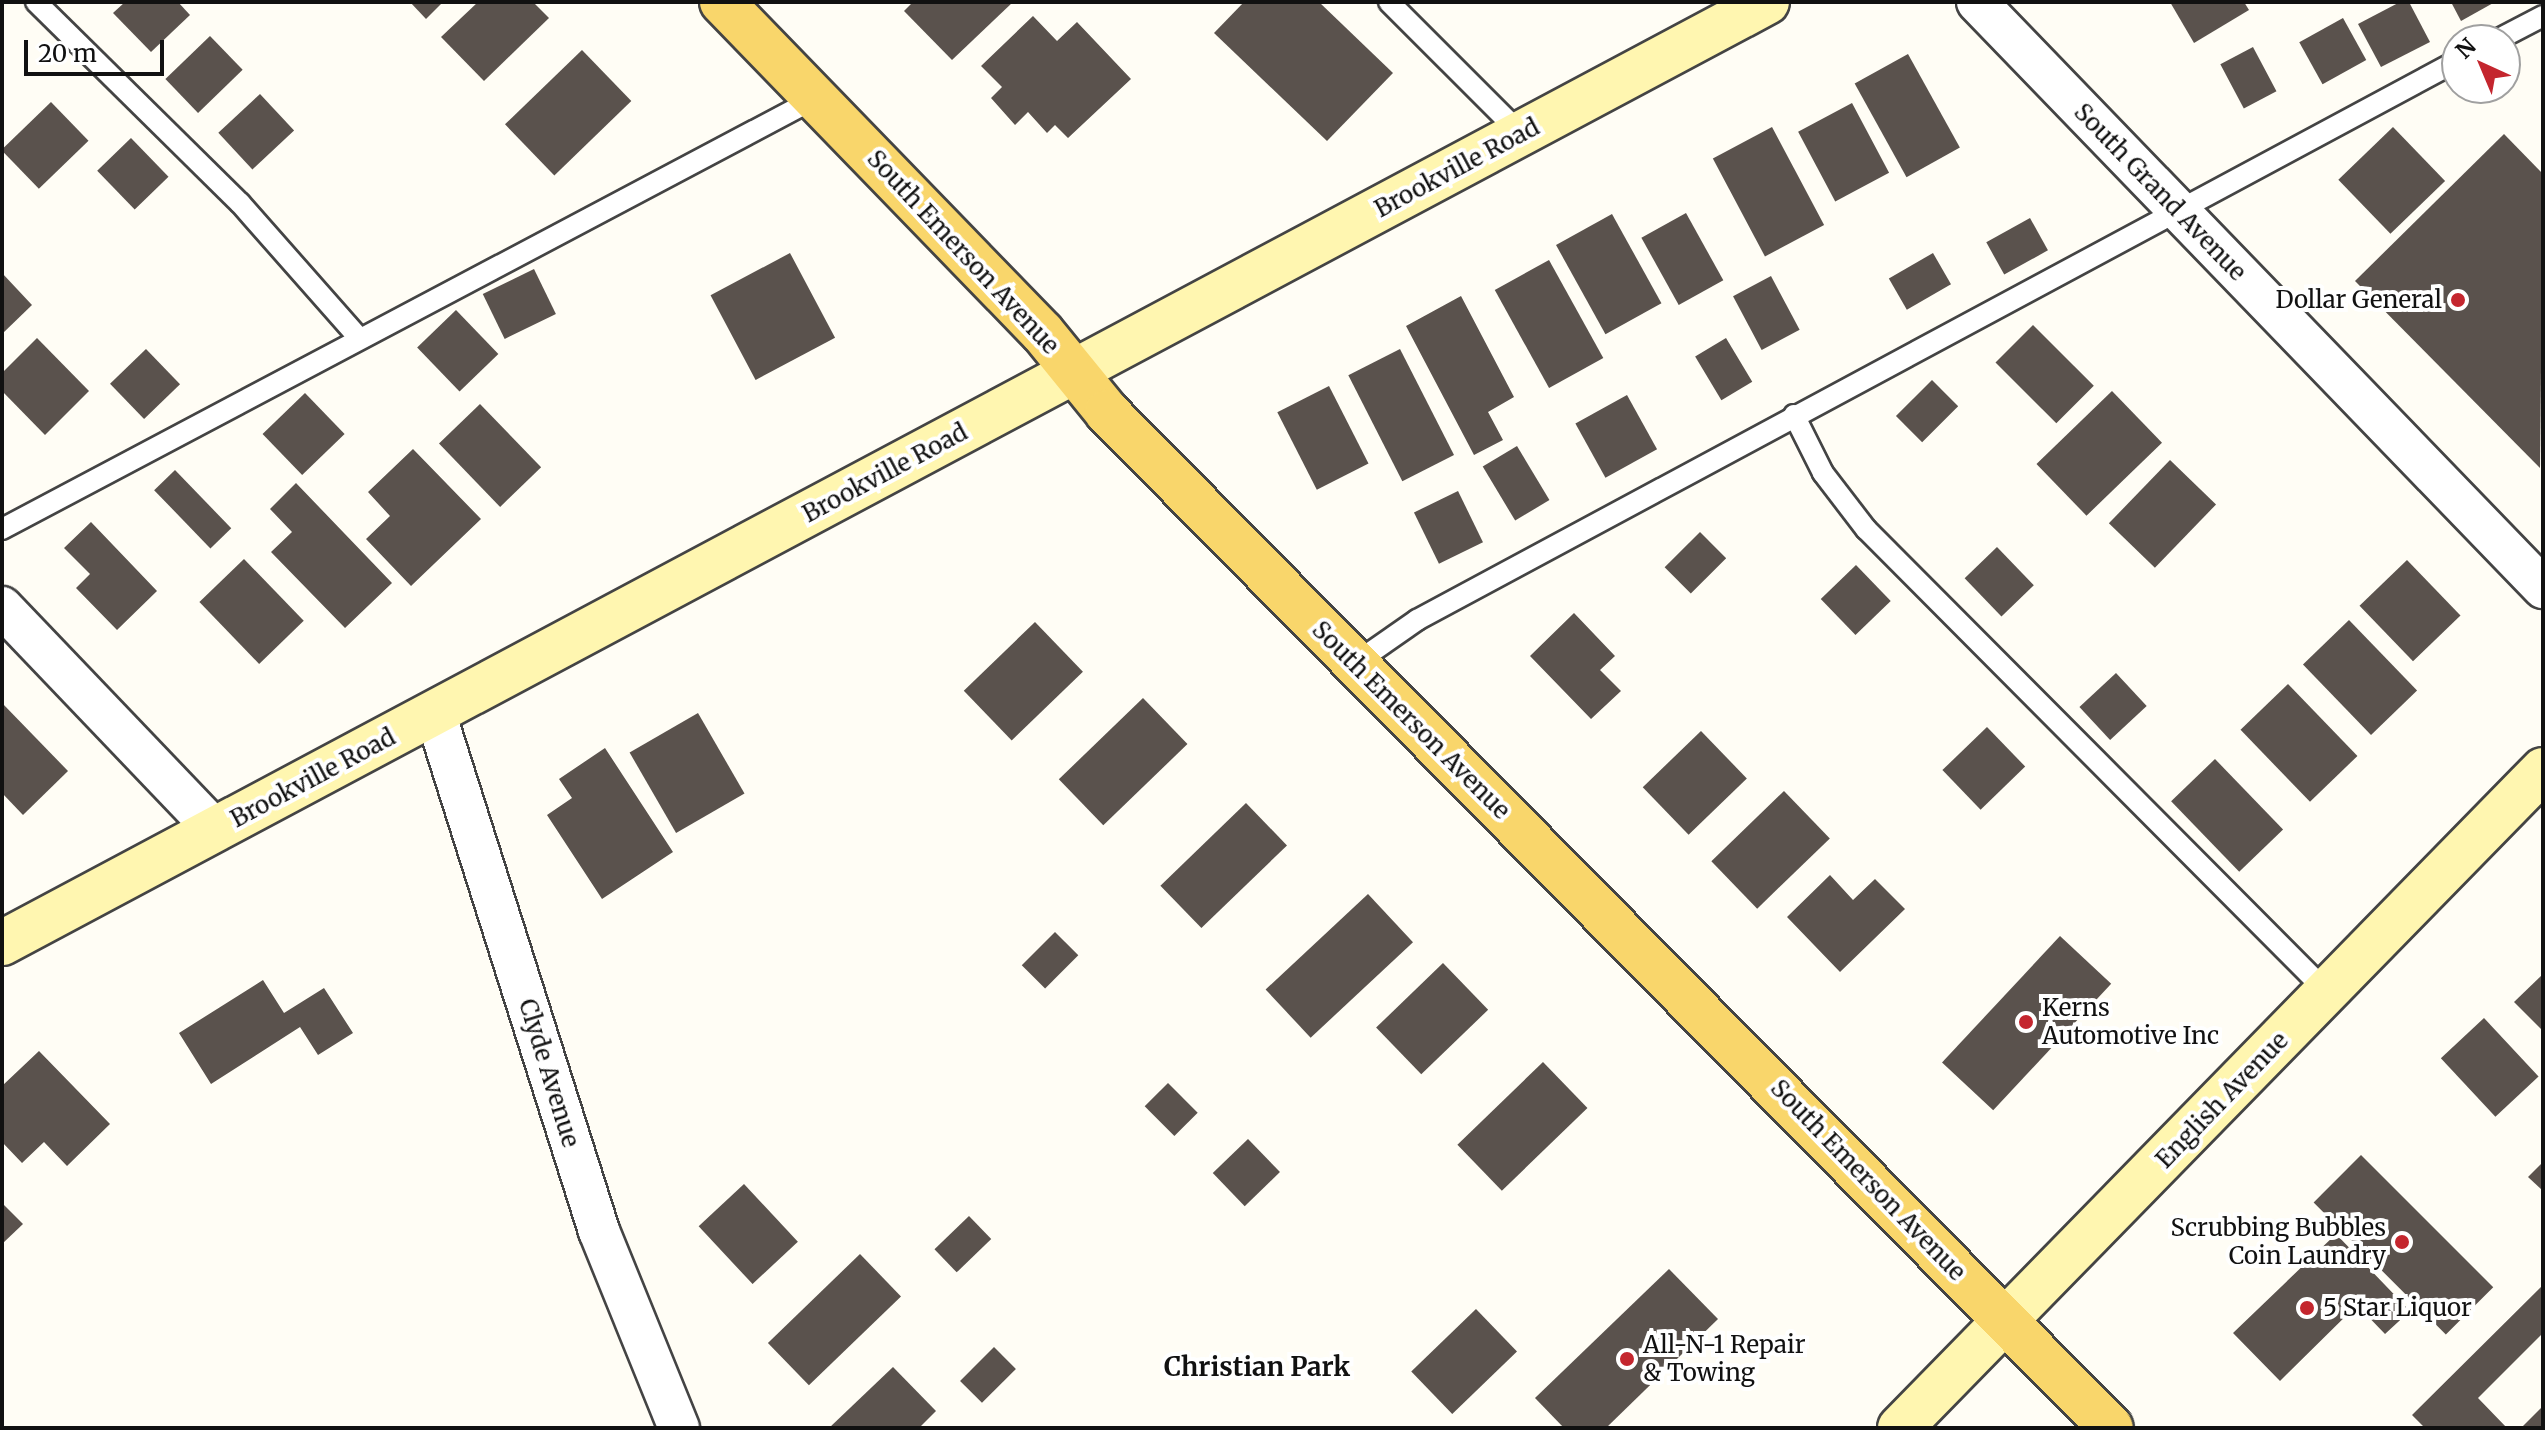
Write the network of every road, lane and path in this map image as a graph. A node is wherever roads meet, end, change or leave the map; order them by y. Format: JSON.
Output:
{"nodes":[{"id":1,"x":36,"y":2,"type":"edge"},
{"id":2,"x":722,"y":2,"type":"edge"},
{"id":3,"x":1389,"y":2,"type":"edge"},
{"id":4,"x":1767,"y":2,"type":"edge"},
{"id":5,"x":1977,"y":2,"type":"edge"},
{"id":6,"x":2543,"y":16,"type":"edge"},
{"id":7,"x":2521,"y":27,"type":"edge"},
{"id":8,"x":2441,"y":69,"type":"edge"},
{"id":9,"x":816,"y":98,"type":"junction"},
{"id":10,"x":1521,"y":134,"type":"junction"},
{"id":11,"x":2176,"y":208,"type":"junction"},
{"id":12,"x":359,"y":338,"type":"junction"},
{"id":13,"x":1074,"y":373,"type":"junction"},
{"id":14,"x":1794,"y":415,"type":"junction"},
{"id":15,"x":2,"y":529,"type":"edge"},
{"id":16,"x":2543,"y":588,"type":"edge"},
{"id":17,"x":2,"y":607,"type":"edge"},
{"id":18,"x":1354,"y":664,"type":"junction"},
{"id":19,"x":435,"y":713,"type":"junction"},
{"id":20,"x":2543,"y":770,"type":"edge"},
{"id":21,"x":215,"y":830,"type":"junction"},
{"id":22,"x":2,"y":943,"type":"edge"},
{"id":23,"x":2327,"y":992,"type":"junction"},
{"id":24,"x":2005,"y":1321,"type":"junction"},
{"id":25,"x":679,"y":1428,"type":"edge"},
{"id":26,"x":1900,"y":1428,"type":"edge"},
{"id":27,"x":2111,"y":1428,"type":"edge"}],
"edges":[{"from":1,"to":12,"type":"lane"},
{"from":2,"to":9,"type":"main road","name":"South Emerson Avenue"},
{"from":3,"to":10,"type":"lane"},
{"from":4,"to":10,"type":"street","name":"Brookville Road"},
{"from":5,"to":11,"type":"street","name":"South Grand Avenue"},
{"from":6,"to":7,"type":"lane"},
{"from":8,"to":11,"type":"lane"},
{"from":9,"to":12,"type":"lane"},
{"from":9,"to":13,"type":"main road","name":"South Emerson Avenue"},
{"from":10,"to":13,"type":"street","name":"Brookville Road"},
{"from":11,"to":14,"type":"lane"},
{"from":11,"to":16,"type":"street","name":"South Grand Avenue"},
{"from":12,"to":15,"type":"lane"},
{"from":13,"to":18,"type":"main road","name":"South Emerson Avenue"},
{"from":13,"to":19,"type":"street","name":"Brookville Road"},
{"from":14,"to":18,"type":"lane"},
{"from":14,"to":23,"type":"lane"},
{"from":17,"to":21,"type":"street"},
{"from":18,"to":24,"type":"main road","name":"South Emerson Avenue"},
{"from":19,"to":21,"type":"street","name":"Brookville Road"},
{"from":19,"to":25,"type":"street","name":"Clyde Avenue"},
{"from":20,"to":23,"type":"street","name":"English Avenue"},
{"from":21,"to":22,"type":"street","name":"Brookville Road"},
{"from":23,"to":24,"type":"street","name":"English Avenue"},
{"from":24,"to":26,"type":"street","name":"English Avenue"},
{"from":24,"to":27,"type":"main road","name":"South Emerson Avenue"}]}
